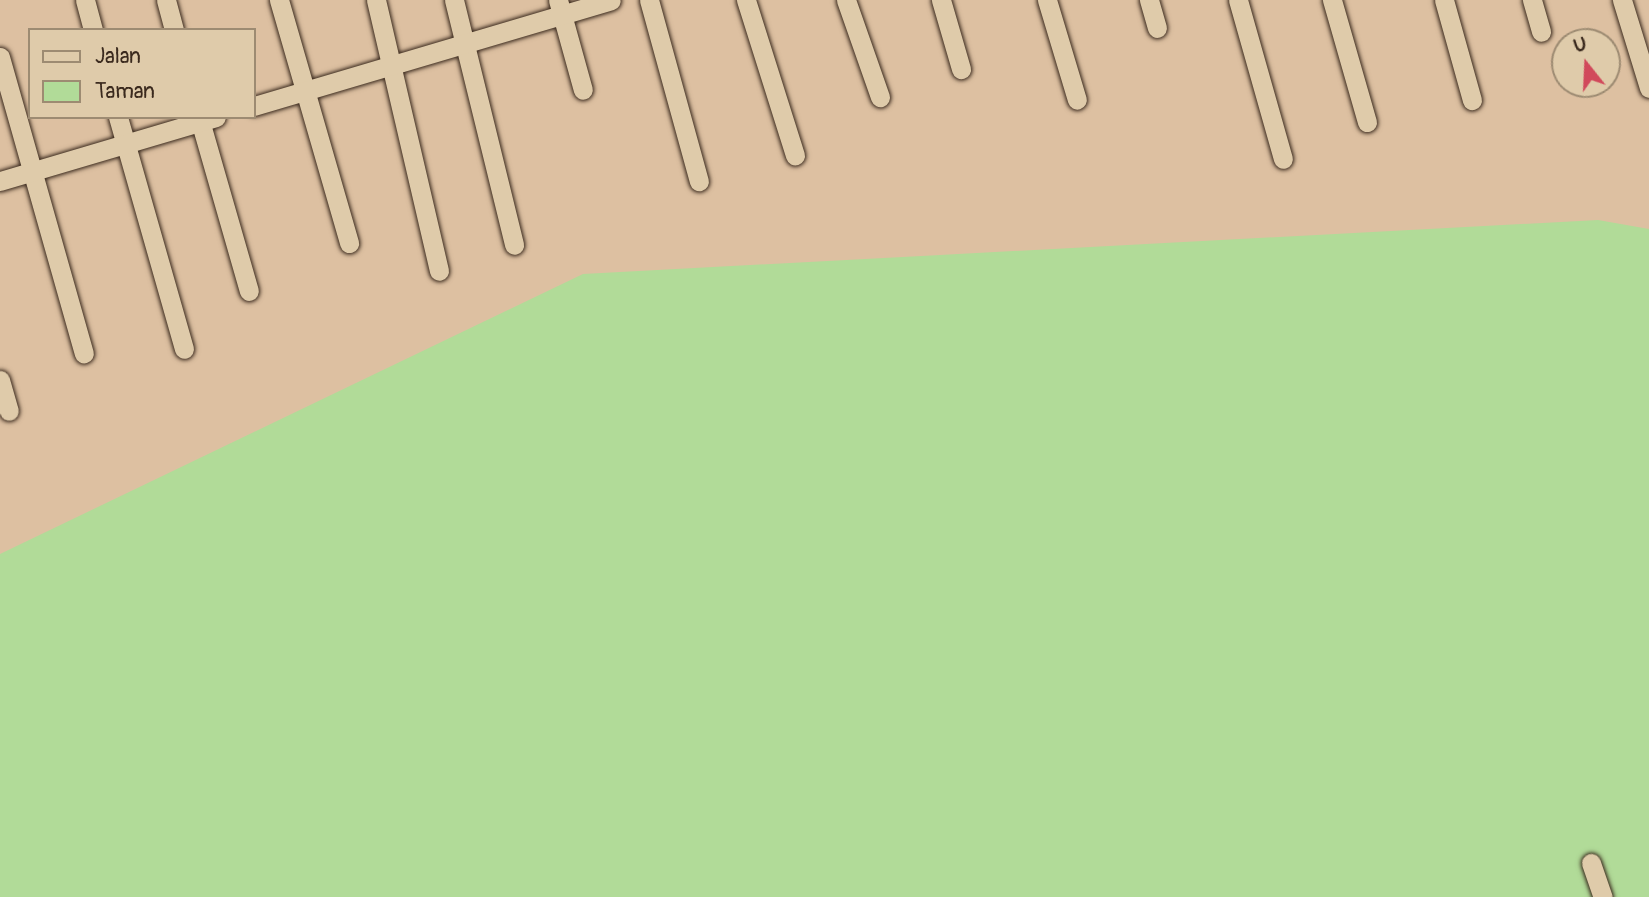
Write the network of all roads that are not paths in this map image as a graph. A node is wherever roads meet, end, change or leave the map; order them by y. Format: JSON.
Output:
{"nodes":[{"id":1,"x":85,"y":0,"type":"edge"},
{"id":2,"x":166,"y":0,"type":"edge"},
{"id":3,"x":279,"y":0,"type":"edge"},
{"id":4,"x":376,"y":0,"type":"edge"},
{"id":5,"x":454,"y":0,"type":"edge"},
{"id":6,"x":611,"y":0,"type":"edge"},
{"id":7,"x":649,"y":0,"type":"edge"},
{"id":8,"x":746,"y":0,"type":"edge"},
{"id":9,"x":846,"y":0,"type":"edge"},
{"id":10,"x":941,"y":0,"type":"edge"},
{"id":11,"x":1047,"y":0,"type":"edge"},
{"id":12,"x":1149,"y":0,"type":"edge"},
{"id":13,"x":1238,"y":0,"type":"edge"},
{"id":14,"x":1332,"y":0,"type":"edge"},
{"id":15,"x":1444,"y":0,"type":"edge"},
{"id":16,"x":1532,"y":0,"type":"edge"},
{"id":17,"x":1622,"y":0,"type":"edge"},
{"id":18,"x":560,"y":7,"type":"edge"},
{"id":19,"x":92,"y":28,"type":"edge"},
{"id":20,"x":173,"y":28,"type":"edge"},
{"id":21,"x":1157,"y":28,"type":"dead end"},
{"id":22,"x":1541,"y":32,"type":"dead end"},
{"id":23,"x":465,"y":41,"type":"junction"},
{"id":24,"x":0,"y":57,"type":"edge"},
{"id":25,"x":395,"y":65,"type":"junction"},
{"id":26,"x":961,"y":69,"type":"dead end"},
{"id":27,"x":1649,"y":88,"type":"edge"},
{"id":28,"x":583,"y":90,"type":"dead end"},
{"id":29,"x":306,"y":91,"type":"junction"},
{"id":30,"x":880,"y":97,"type":"dead end"},
{"id":31,"x":1077,"y":100,"type":"dead end"},
{"id":32,"x":1472,"y":100,"type":"dead end"},
{"id":33,"x":256,"y":105,"type":"edge"},
{"id":34,"x":119,"y":119,"type":"edge"},
{"id":35,"x":205,"y":119,"type":"edge"},
{"id":36,"x":1367,"y":122,"type":"dead end"},
{"id":37,"x":125,"y":144,"type":"junction"},
{"id":38,"x":795,"y":155,"type":"dead end"},
{"id":39,"x":1283,"y":159,"type":"dead end"},
{"id":40,"x":33,"y":171,"type":"junction"},
{"id":41,"x":0,"y":181,"type":"edge"},
{"id":42,"x":699,"y":181,"type":"dead end"},
{"id":43,"x":349,"y":243,"type":"dead end"},
{"id":44,"x":514,"y":245,"type":"dead end"},
{"id":45,"x":439,"y":271,"type":"dead end"},
{"id":46,"x":249,"y":291,"type":"dead end"},
{"id":47,"x":184,"y":349,"type":"dead end"},
{"id":48,"x":84,"y":353,"type":"dead end"},
{"id":49,"x":0,"y":380,"type":"edge"},
{"id":50,"x":9,"y":411,"type":"dead end"},
{"id":51,"x":1591,"y":863,"type":"dead end"},
{"id":52,"x":1603,"y":897,"type":"edge"}],
"edges":[{"from":1,"to":19,"type":"street"},
{"from":2,"to":20,"type":"street"},
{"from":3,"to":29,"type":"street"},
{"from":4,"to":25,"type":"street"},
{"from":5,"to":23,"type":"street"},
{"from":6,"to":18,"type":"street"},
{"from":7,"to":42,"type":"street"},
{"from":8,"to":38,"type":"street"},
{"from":9,"to":30,"type":"street"},
{"from":10,"to":26,"type":"street"},
{"from":11,"to":31,"type":"street"},
{"from":12,"to":21,"type":"street"},
{"from":13,"to":39,"type":"street"},
{"from":14,"to":36,"type":"street"},
{"from":15,"to":32,"type":"street"},
{"from":16,"to":22,"type":"street"},
{"from":17,"to":27,"type":"street"},
{"from":18,"to":23,"type":"street"},
{"from":18,"to":28,"type":"street"},
{"from":23,"to":25,"type":"street"},
{"from":23,"to":44,"type":"street"},
{"from":24,"to":40,"type":"street"},
{"from":25,"to":29,"type":"street"},
{"from":25,"to":45,"type":"street"},
{"from":29,"to":33,"type":"street"},
{"from":29,"to":43,"type":"street"},
{"from":34,"to":37,"type":"street"},
{"from":35,"to":37,"type":"street"},
{"from":35,"to":46,"type":"street"},
{"from":37,"to":40,"type":"street"},
{"from":37,"to":47,"type":"street"},
{"from":40,"to":41,"type":"street"},
{"from":40,"to":48,"type":"street"},
{"from":49,"to":50,"type":"street"},
{"from":51,"to":52,"type":"street"}]}
